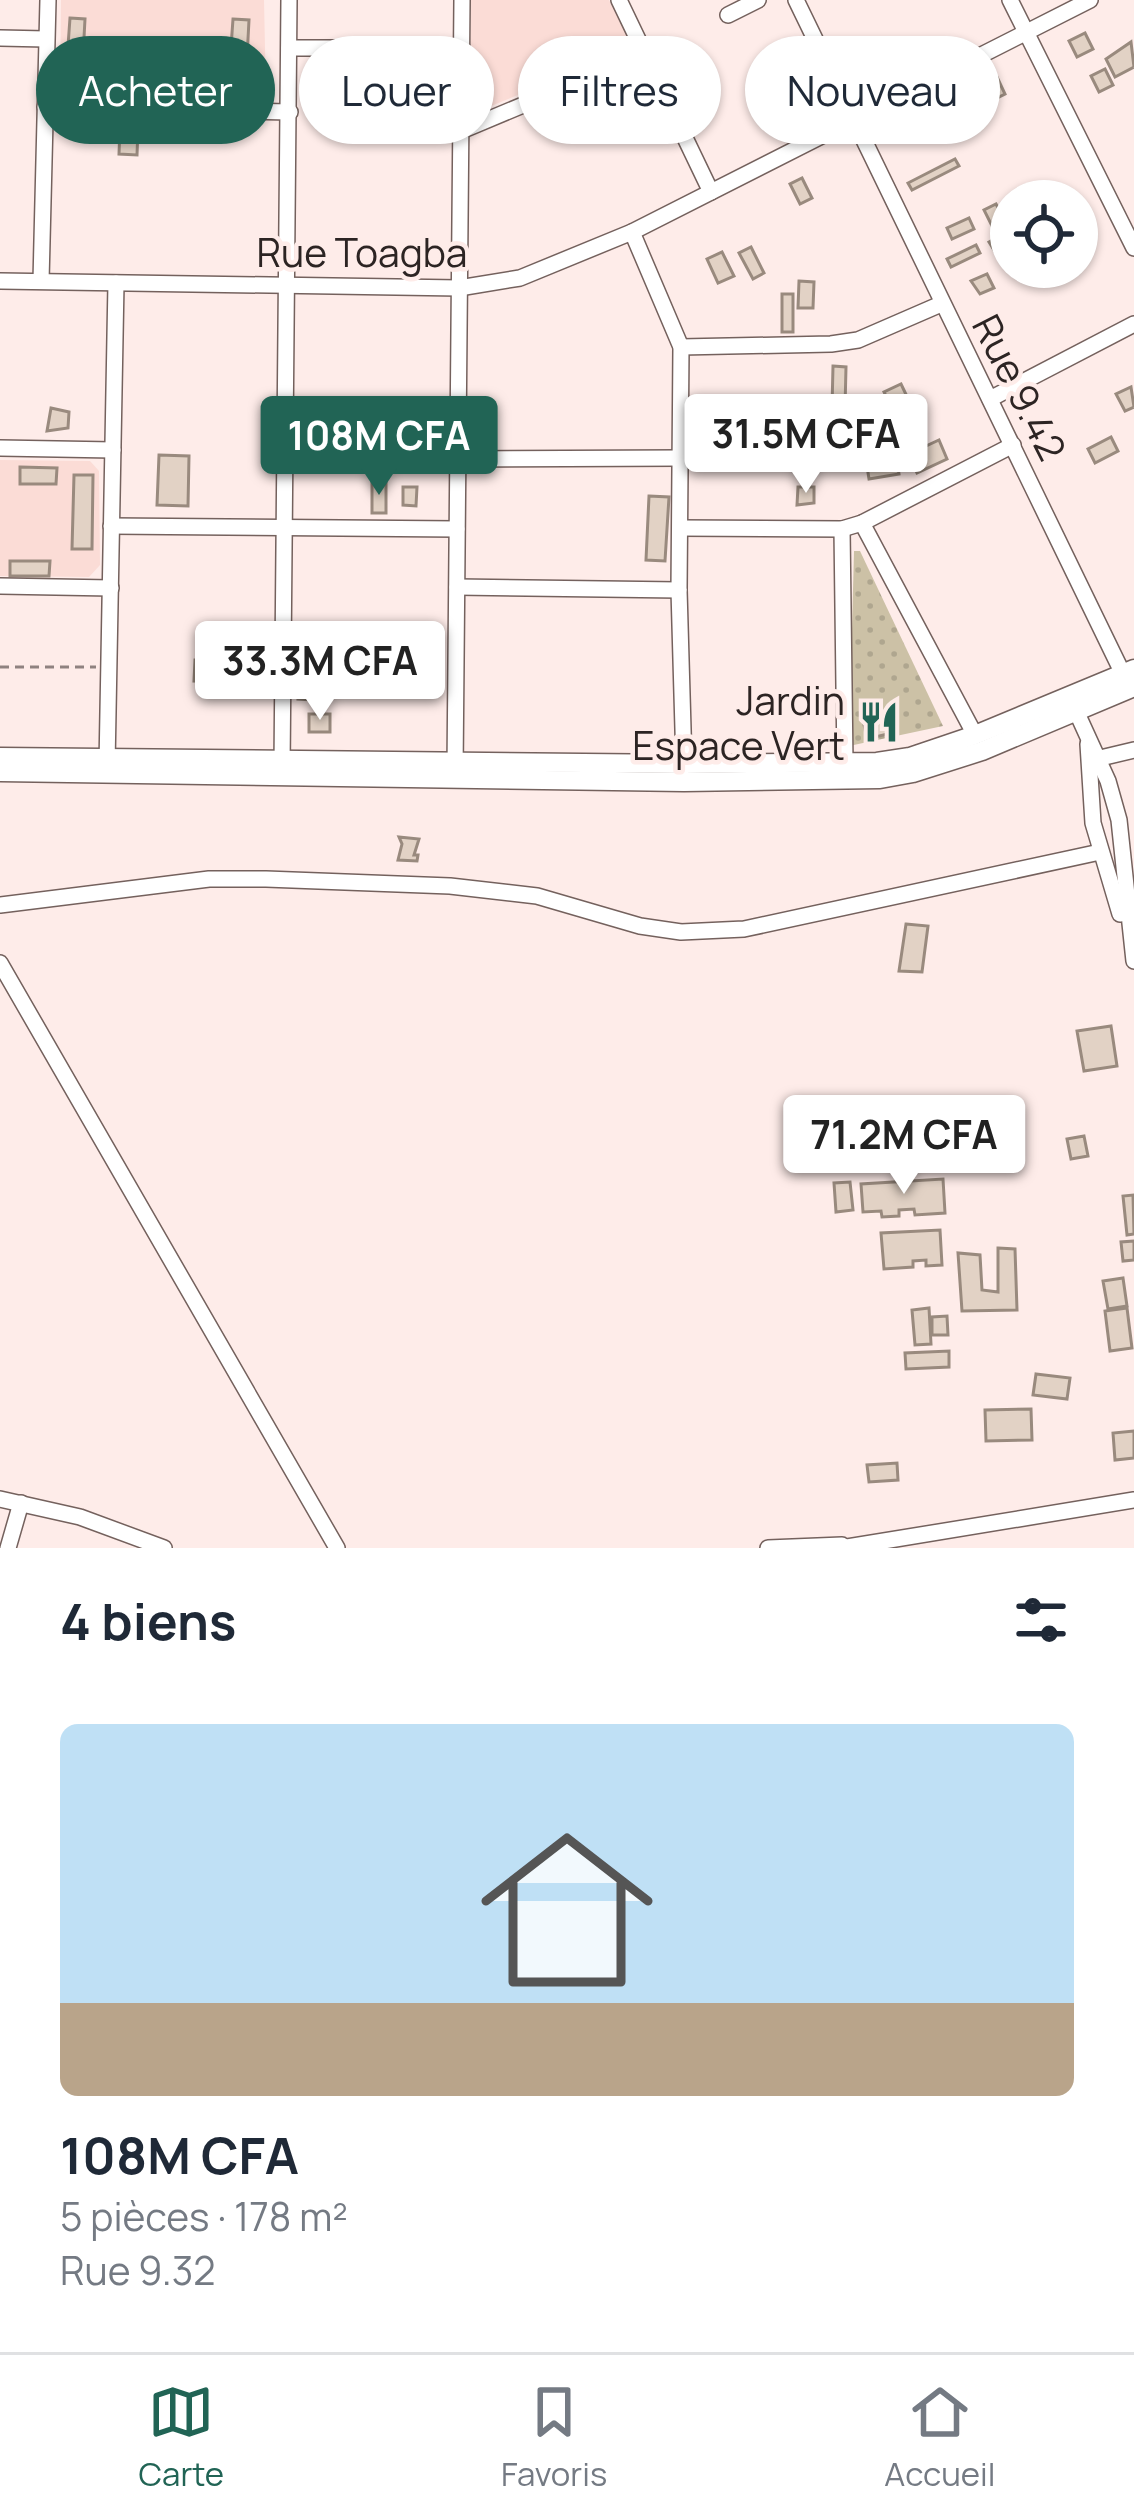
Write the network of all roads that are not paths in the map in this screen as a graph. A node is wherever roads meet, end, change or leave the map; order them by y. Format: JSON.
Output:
{"nodes":[{"id":1,"x":48,"y":0,"type":"edge"},
{"id":2,"x":289,"y":0,"type":"edge"},
{"id":3,"x":462,"y":0,"type":"edge"},
{"id":4,"x":620,"y":0,"type":"edge"},
{"id":5,"x":758,"y":0,"type":"edge"},
{"id":6,"x":796,"y":0,"type":"edge"},
{"id":7,"x":1010,"y":0,"type":"edge"},
{"id":8,"x":1090,"y":0,"type":"edge"},
{"id":9,"x":728,"y":15,"type":"dead end"},
{"id":10,"x":1026,"y":32,"type":"junction"},
{"id":11,"x":46,"y":36,"type":"edge"},
{"id":12,"x":462,"y":36,"type":"edge"},
{"id":13,"x":637,"y":36,"type":"edge"},
{"id":14,"x":814,"y":36,"type":"edge"},
{"id":15,"x":0,"y":38,"type":"edge"},
{"id":16,"x":36,"y":39,"type":"edge"},
{"id":17,"x":1000,"y":45,"type":"edge"},
{"id":18,"x":290,"y":48,"type":"junction"},
{"id":19,"x":299,"y":48,"type":"edge"},
{"id":20,"x":275,"y":112,"type":"edge"},
{"id":21,"x":290,"y":112,"type":"junction"},
{"id":22,"x":44,"y":144,"type":"edge"},
{"id":23,"x":461,"y":144,"type":"edge"},
{"id":24,"x":688,"y":144,"type":"edge"},
{"id":25,"x":805,"y":144,"type":"edge"},
{"id":26,"x":866,"y":144,"type":"edge"},
{"id":27,"x":711,"y":192,"type":"junction"},
{"id":28,"x":632,"y":232,"type":"junction"},
{"id":29,"x":1134,"y":248,"type":"edge"},
{"id":30,"x":0,"y":281,"type":"edge"},
{"id":31,"x":41,"y":281,"type":"junction"},
{"id":32,"x":116,"y":283,"type":"junction"},
{"id":33,"x":288,"y":286,"type":"junction"},
{"id":34,"x":460,"y":289,"type":"junction"},
{"id":35,"x":941,"y":304,"type":"junction"},
{"id":36,"x":1134,"y":324,"type":"edge"},
{"id":37,"x":681,"y":346,"type":"junction"},
{"id":38,"x":989,"y":399,"type":"junction"},
{"id":39,"x":1013,"y":445,"type":"junction"},
{"id":40,"x":0,"y":448,"type":"edge"},
{"id":41,"x":113,"y":450,"type":"junction"},
{"id":42,"x":681,"y":458,"type":"junction"},
{"id":43,"x":458,"y":459,"type":"junction"},
{"id":44,"x":862,"y":523,"type":"junction"},
{"id":45,"x":111,"y":526,"type":"junction"},
{"id":46,"x":284,"y":528,"type":"junction"},
{"id":47,"x":680,"y":528,"type":"junction"},
{"id":48,"x":842,"y":529,"type":"junction"},
{"id":49,"x":457,"y":530,"type":"junction"},
{"id":50,"x":0,"y":586,"type":"edge"},
{"id":51,"x":457,"y":587,"type":"junction"},
{"id":52,"x":111,"y":588,"type":"junction"},
{"id":53,"x":679,"y":590,"type":"junction"},
{"id":54,"x":1130,"y":677,"type":"edge"},
{"id":55,"x":1077,"y":712,"type":"junction"},
{"id":56,"x":975,"y":735,"type":"junction"},
{"id":57,"x":1134,"y":750,"type":"edge"},
{"id":58,"x":0,"y":757,"type":"edge"},
{"id":59,"x":1094,"y":759,"type":"junction"},
{"id":60,"x":684,"y":764,"type":"junction"},
{"id":61,"x":844,"y":764,"type":"junction"},
{"id":62,"x":107,"y":766,"type":"junction"},
{"id":63,"x":282,"y":769,"type":"junction"},
{"id":64,"x":455,"y":771,"type":"junction"},
{"id":65,"x":0,"y":772,"type":"edge"},
{"id":66,"x":1100,"y":852,"type":"junction"},
{"id":67,"x":0,"y":904,"type":"edge"},
{"id":68,"x":1132,"y":952,"type":"edge"},
{"id":69,"x":0,"y":963,"type":"edge"},
{"id":70,"x":0,"y":1498,"type":"edge"},
{"id":71,"x":1134,"y":1500,"type":"edge"},
{"id":72,"x":20,"y":1503,"type":"junction"},
{"id":73,"x":842,"y":1547,"type":"edge"},
{"id":74,"x":8,"y":1548,"type":"edge"},
{"id":75,"x":164,"y":1548,"type":"edge"},
{"id":76,"x":337,"y":1548,"type":"edge"},
{"id":77,"x":768,"y":1548,"type":"edge"}],
"edges":[{"from":1,"to":11,"type":"street"},
{"from":2,"to":18,"type":"street"},
{"from":3,"to":12,"type":"street"},
{"from":4,"to":13,"type":"street"},
{"from":5,"to":9,"type":"street"},
{"from":6,"to":14,"type":"street","name":"Rue 9.42"},
{"from":7,"to":10,"type":"street"},
{"from":8,"to":10,"type":"street","name":"Rue Toagba"},
{"from":10,"to":17,"type":"street","name":"Rue Toagba"},
{"from":10,"to":29,"type":"street"},
{"from":15,"to":16,"type":"street"},
{"from":18,"to":19,"type":"street"},
{"from":18,"to":21,"type":"street"},
{"from":20,"to":21,"type":"street"},
{"from":21,"to":33,"type":"street"},
{"from":22,"to":31,"type":"street"},
{"from":23,"to":34,"type":"street"},
{"from":24,"to":27,"type":"street"},
{"from":25,"to":27,"type":"street","name":"Rue Toagba"},
{"from":26,"to":35,"type":"street","name":"Rue 9.42"},
{"from":27,"to":28,"type":"street","name":"Rue Toagba"},
{"from":28,"to":34,"type":"street","name":"Rue Toagba"},
{"from":28,"to":37,"type":"street"},
{"from":30,"to":31,"type":"street","name":"Rue Toagba"},
{"from":31,"to":32,"type":"street","name":"Rue Toagba"},
{"from":32,"to":33,"type":"street","name":"Rue Toagba"},
{"from":32,"to":41,"type":"street"},
{"from":33,"to":34,"type":"street","name":"Rue Toagba"},
{"from":33,"to":46,"type":"street"},
{"from":34,"to":43,"type":"street"},
{"from":35,"to":37,"type":"street"},
{"from":35,"to":38,"type":"street","name":"Rue 9.42"},
{"from":36,"to":38,"type":"street"},
{"from":37,"to":42,"type":"street"},
{"from":38,"to":39,"type":"street","name":"Rue 9.42"},
{"from":39,"to":44,"type":"street"},
{"from":39,"to":54,"type":"street","name":"Rue 9.42"},
{"from":40,"to":41,"type":"street"},
{"from":41,"to":45,"type":"street"},
{"from":42,"to":43,"type":"street"},
{"from":42,"to":47,"type":"street"},
{"from":43,"to":49,"type":"street"},
{"from":44,"to":48,"type":"street"},
{"from":44,"to":56,"type":"street"},
{"from":45,"to":46,"type":"street"},
{"from":45,"to":52,"type":"street"},
{"from":46,"to":49,"type":"street"},
{"from":46,"to":63,"type":"street"},
{"from":47,"to":48,"type":"street"},
{"from":47,"to":53,"type":"street"},
{"from":48,"to":61,"type":"street"},
{"from":49,"to":51,"type":"street"},
{"from":50,"to":52,"type":"street"},
{"from":51,"to":53,"type":"street"},
{"from":51,"to":64,"type":"street"},
{"from":52,"to":62,"type":"street"},
{"from":53,"to":60,"type":"street"},
{"from":54,"to":55,"type":"main road"},
{"from":54,"to":56,"type":"main road"},
{"from":55,"to":59,"type":"street"},
{"from":55,"to":64,"type":"main road"},
{"from":56,"to":61,"type":"main road"},
{"from":57,"to":59,"type":"street"},
{"from":58,"to":62,"type":"main road"},
{"from":59,"to":66,"type":"street"},
{"from":59,"to":68,"type":"street"},
{"from":60,"to":61,"type":"main road"},
{"from":60,"to":64,"type":"main road"},
{"from":62,"to":63,"type":"main road"},
{"from":62,"to":65,"type":"main road"},
{"from":63,"to":64,"type":"main road"},
{"from":66,"to":67,"type":"street"},
{"from":66,"to":68,"type":"street"},
{"from":69,"to":76,"type":"street"},
{"from":70,"to":72,"type":"street"},
{"from":71,"to":73,"type":"street"},
{"from":72,"to":74,"type":"street"},
{"from":72,"to":75,"type":"street"},
{"from":73,"to":77,"type":"street"}]}
